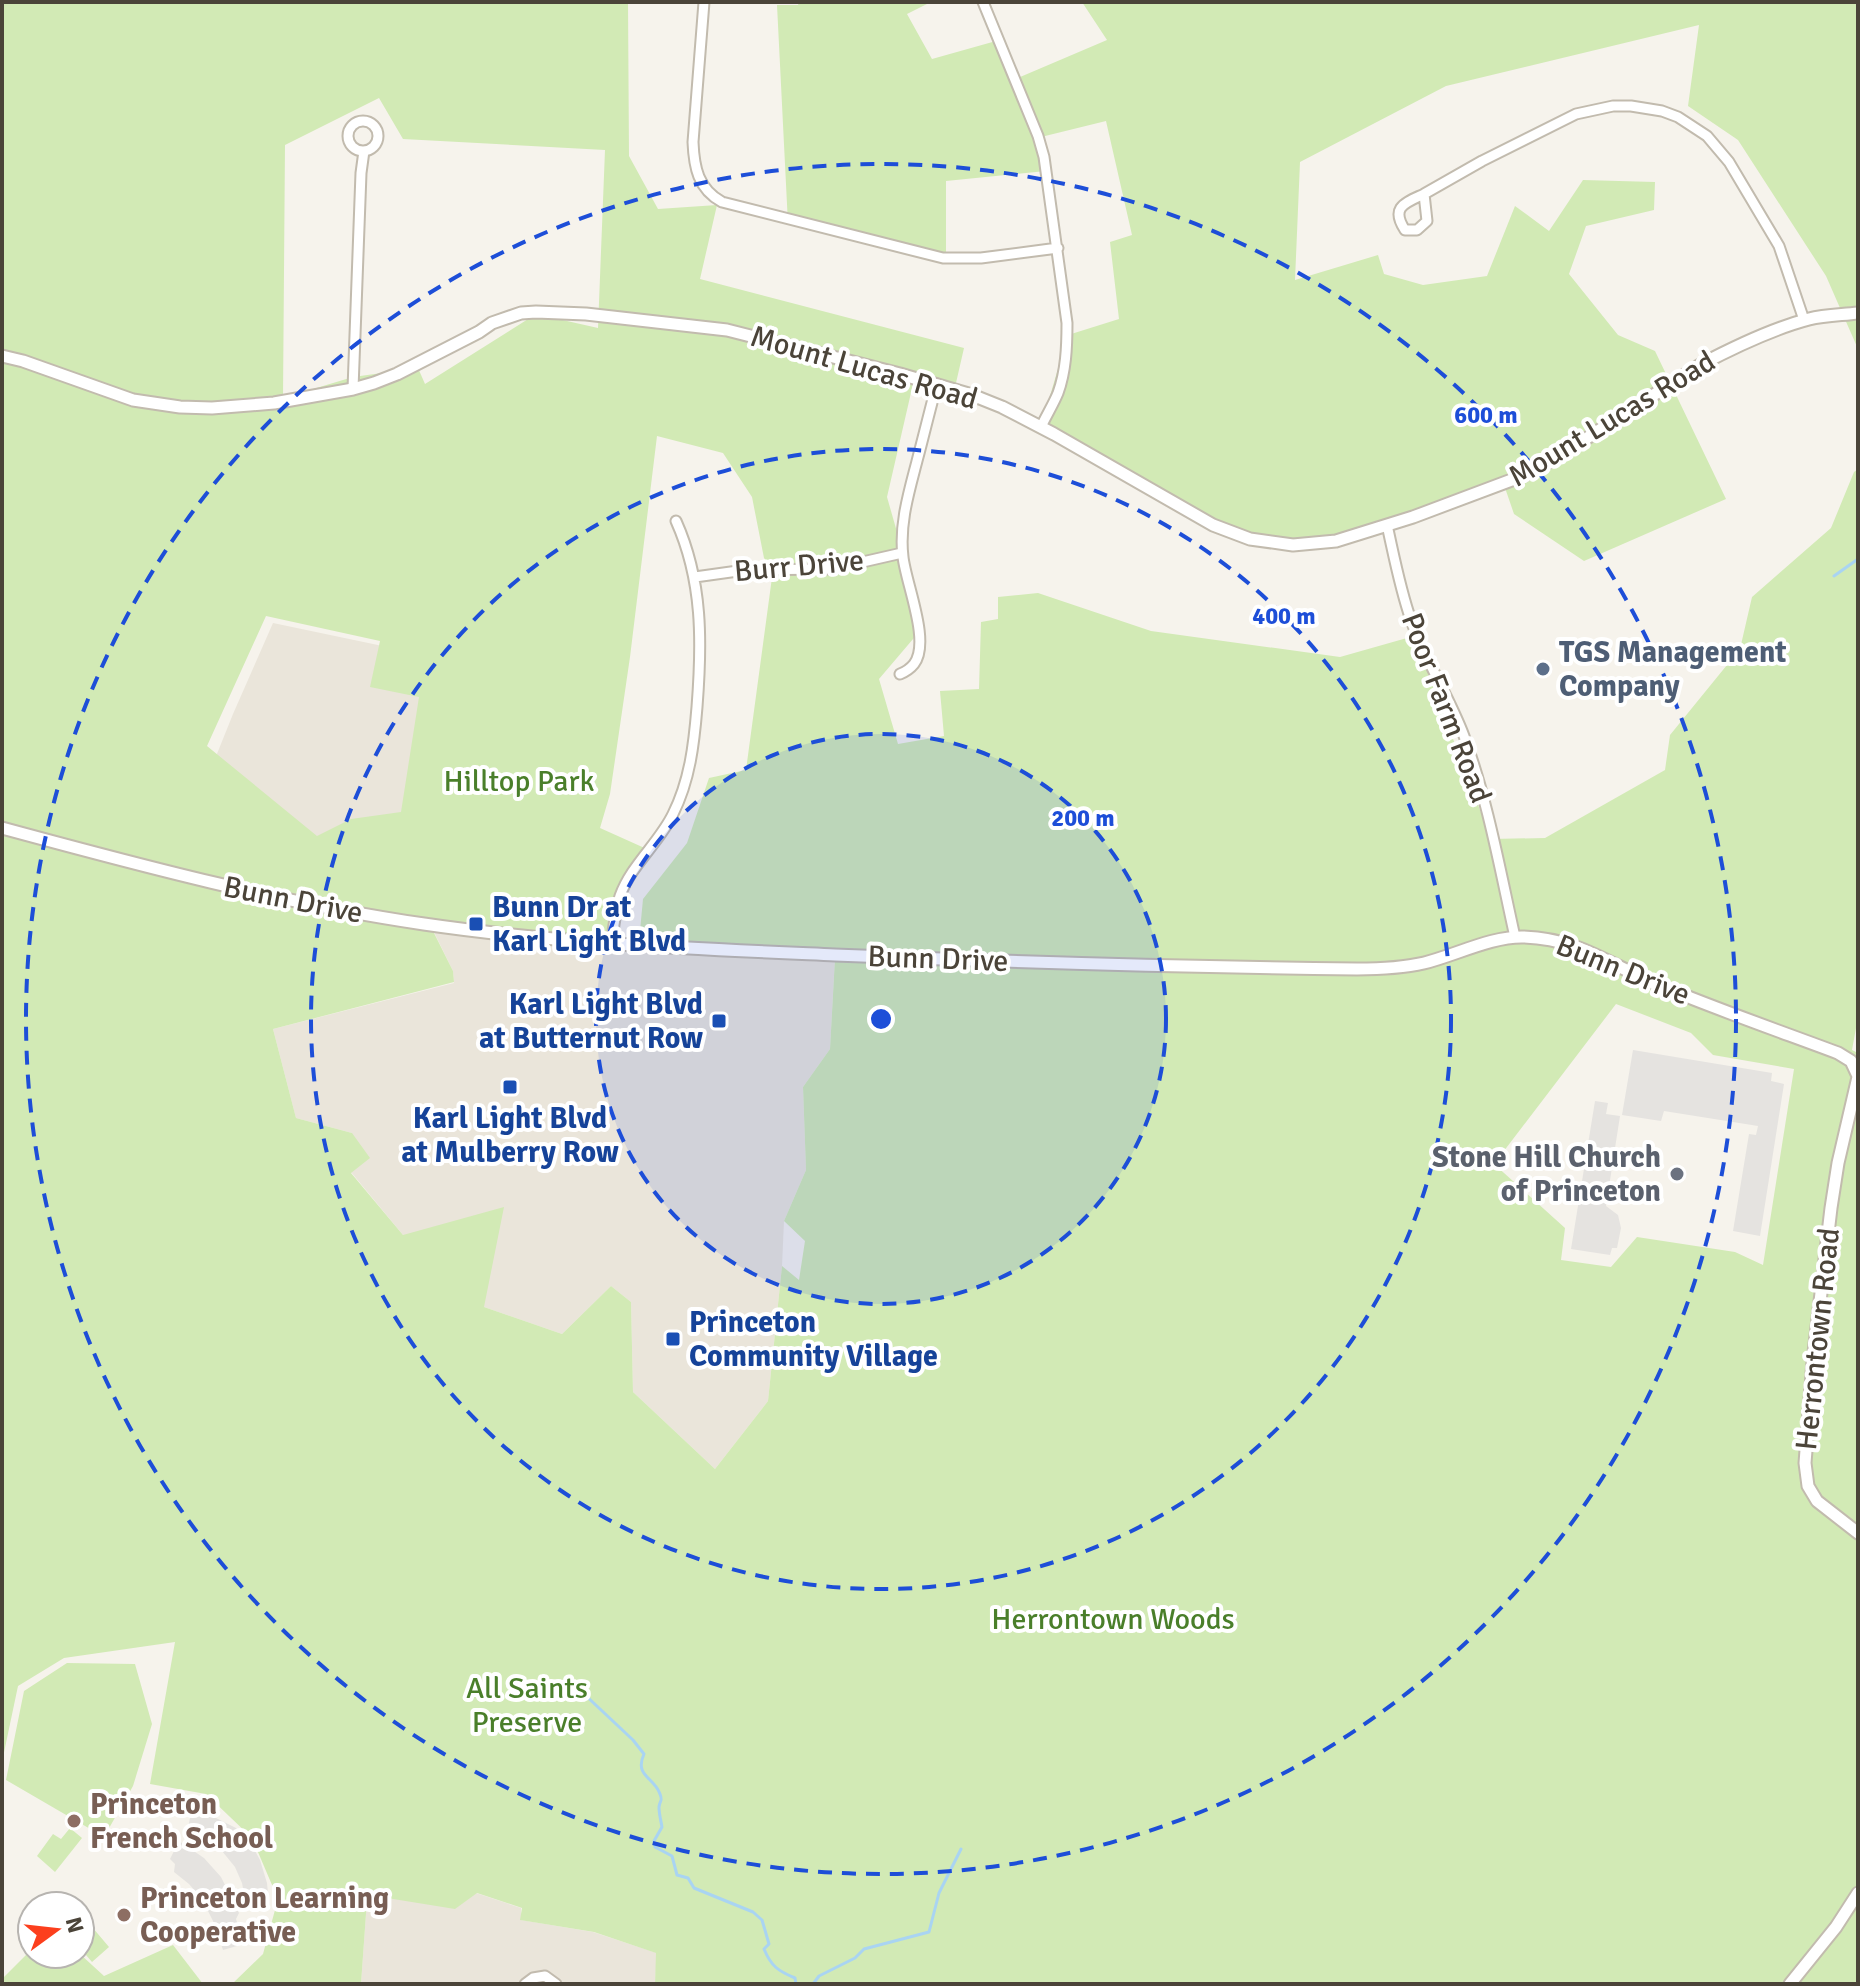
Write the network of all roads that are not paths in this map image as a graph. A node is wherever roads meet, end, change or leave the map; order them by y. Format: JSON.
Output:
{"nodes":[{"id":1,"x":704,"y":2,"type":"edge"},
{"id":2,"x":983,"y":2,"type":"edge"},
{"id":3,"x":364,"y":151,"type":"dead end"},
{"id":4,"x":1424,"y":194,"type":"dead end"},
{"id":5,"x":1058,"y":248,"type":"junction"},
{"id":6,"x":1858,"y":313,"type":"edge"},
{"id":7,"x":1804,"y":320,"type":"junction"},
{"id":8,"x":2,"y":356,"type":"edge"},
{"id":9,"x":937,"y":384,"type":"junction"},
{"id":10,"x":353,"y":389,"type":"junction"},
{"id":11,"x":1041,"y":427,"type":"junction"},
{"id":12,"x":676,"y":521,"type":"dead end"},
{"id":13,"x":1387,"y":525,"type":"junction"},
{"id":14,"x":902,"y":553,"type":"junction"},
{"id":15,"x":695,"y":577,"type":"junction"},
{"id":16,"x":900,"y":674,"type":"dead end"},
{"id":17,"x":2,"y":828,"type":"edge"},
{"id":18,"x":1515,"y":937,"type":"junction"},
{"id":19,"x":611,"y":944,"type":"junction"},
{"id":20,"x":1857,"y":1073,"type":"edge"},
{"id":21,"x":1858,"y":1533,"type":"edge"},
{"id":22,"x":1858,"y":1893,"type":"edge"},
{"id":23,"x":525,"y":1984,"type":"edge"},
{"id":24,"x":556,"y":1984,"type":"edge"},
{"id":25,"x":1790,"y":1984,"type":"edge"}],
"edges":[{"from":1,"to":5,"type":"street"},
{"from":2,"to":5,"type":"street"},
{"from":3,"to":10,"type":"street"},
{"from":4,"to":7,"type":"street"},
{"from":5,"to":11,"type":"street"},
{"from":6,"to":7,"type":"street","name":"Mount Lucas Road"},
{"from":7,"to":13,"type":"street","name":"Mount Lucas Road"},
{"from":8,"to":10,"type":"street","name":"Mount Lucas Road"},
{"from":9,"to":10,"type":"street","name":"Mount Lucas Road"},
{"from":9,"to":11,"type":"street","name":"Mount Lucas Road"},
{"from":9,"to":14,"type":"street"},
{"from":11,"to":13,"type":"street","name":"Mount Lucas Road"},
{"from":12,"to":15,"type":"street"},
{"from":13,"to":18,"type":"street","name":"Poor Farm Road"},
{"from":14,"to":15,"type":"street","name":"Burr Drive"},
{"from":14,"to":16,"type":"street"},
{"from":15,"to":19,"type":"street"},
{"from":17,"to":19,"type":"street","name":"Bunn Drive"},
{"from":18,"to":19,"type":"street","name":"Bunn Drive"},
{"from":18,"to":20,"type":"street","name":"Bunn Drive"},
{"from":20,"to":21,"type":"street","name":"Herrontown Road"},
{"from":22,"to":25,"type":"street"},
{"from":23,"to":24,"type":"street"}]}
